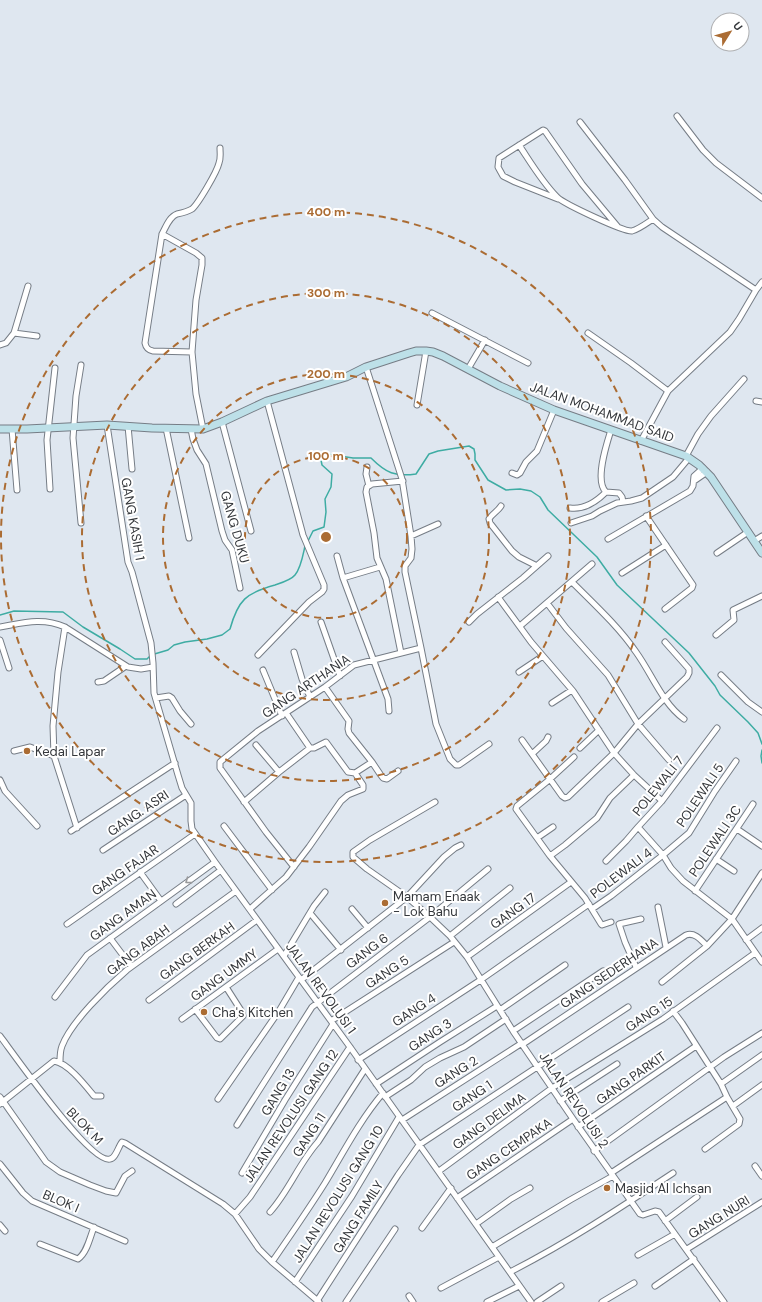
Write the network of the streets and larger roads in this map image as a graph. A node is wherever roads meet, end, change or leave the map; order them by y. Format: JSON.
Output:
{"nodes":[{"id":1,"x":677,"y":116,"type":"dead end"},
{"id":2,"x":580,"y":122,"type":"dead end"},
{"id":3,"x":519,"y":146,"type":"junction"},
{"id":4,"x":220,"y":148,"type":"dead end"},
{"id":5,"x":762,"y":198,"type":"edge"},
{"id":6,"x":558,"y":199,"type":"junction"},
{"id":7,"x":653,"y":219,"type":"junction"},
{"id":8,"x":618,"y":227,"type":"junction"},
{"id":9,"x":162,"y":234,"type":"junction"},
{"id":10,"x":762,"y":282,"type":"edge"},
{"id":11,"x":28,"y":286,"type":"dead end"},
{"id":12,"x":756,"y":290,"type":"junction"},
{"id":13,"x":432,"y":313,"type":"dead end"},
{"id":14,"x":14,"y":333,"type":"junction"},
{"id":15,"x":588,"y":333,"type":"dead end"},
{"id":16,"x":37,"y":336,"type":"dead end"},
{"id":17,"x":485,"y":340,"type":"junction"},
{"id":18,"x":0,"y":345,"type":"edge"},
{"id":19,"x":426,"y":351,"type":"junction"},
{"id":20,"x":192,"y":352,"type":"junction"},
{"id":21,"x":528,"y":363,"type":"dead end"},
{"id":22,"x":82,"y":365,"type":"dead end"},
{"id":23,"x":366,"y":367,"type":"junction"},
{"id":24,"x":55,"y":368,"type":"dead end"},
{"id":25,"x":468,"y":369,"type":"junction"},
{"id":26,"x":744,"y":379,"type":"dead end"},
{"id":27,"x":668,"y":391,"type":"junction"},
{"id":28,"x":267,"y":401,"type":"junction"},
{"id":29,"x":417,"y":405,"type":"dead end"},
{"id":30,"x":554,"y":410,"type":"junction"},
{"id":31,"x":222,"y":422,"type":"junction"},
{"id":32,"x":107,"y":425,"type":"junction"},
{"id":33,"x":128,"y":426,"type":"junction"},
{"id":34,"x":73,"y":427,"type":"junction"},
{"id":35,"x":48,"y":428,"type":"junction"},
{"id":36,"x":166,"y":428,"type":"junction"},
{"id":37,"x":0,"y":429,"type":"edge"},
{"id":38,"x":12,"y":429,"type":"junction"},
{"id":39,"x":191,"y":429,"type":"junction"},
{"id":40,"x":203,"y":429,"type":"junction"},
{"id":41,"x":611,"y":430,"type":"junction"},
{"id":42,"x":641,"y":440,"type":"junction"},
{"id":43,"x":687,"y":457,"type":"junction"},
{"id":44,"x":367,"y":467,"type":"dead end"},
{"id":45,"x":132,"y":469,"type":"dead end"},
{"id":46,"x":705,"y":470,"type":"junction"},
{"id":47,"x":512,"y":473,"type":"dead end"},
{"id":48,"x":402,"y":480,"type":"junction"},
{"id":49,"x":369,"y":486,"type":"junction"},
{"id":50,"x":50,"y":489,"type":"dead end"},
{"id":51,"x":17,"y":490,"type":"dead end"},
{"id":52,"x":606,"y":492,"type":"junction"},
{"id":53,"x":623,"y":502,"type":"junction"},
{"id":54,"x":501,"y":506,"type":"dead end"},
{"id":55,"x":570,"y":508,"type":"dead end"},
{"id":56,"x":646,"y":516,"type":"junction"},
{"id":57,"x":81,"y":523,"type":"dead end"},
{"id":58,"x":571,"y":523,"type":"dead end"},
{"id":59,"x":438,"y":524,"type":"dead end"},
{"id":60,"x":251,"y":531,"type":"dead end"},
{"id":61,"x":748,"y":532,"type":"junction"},
{"id":62,"x":411,"y":536,"type":"junction"},
{"id":63,"x":762,"y":536,"type":"edge"},
{"id":64,"x":189,"y":538,"type":"dead end"},
{"id":65,"x":608,"y":539,"type":"dead end"},
{"id":66,"x":754,"y":541,"type":"junction"},
{"id":67,"x":666,"y":545,"type":"junction"},
{"id":68,"x":717,"y":553,"type":"dead end"},
{"id":69,"x":762,"y":553,"type":"edge"},
{"id":70,"x":337,"y":556,"type":"dead end"},
{"id":71,"x":548,"y":556,"type":"dead end"},
{"id":72,"x":592,"y":564,"type":"dead end"},
{"id":73,"x":537,"y":566,"type":"junction"},
{"id":74,"x":380,"y":567,"type":"junction"},
{"id":75,"x":622,"y":573,"type":"dead end"},
{"id":76,"x":343,"y":578,"type":"junction"},
{"id":77,"x":572,"y":582,"type":"junction"},
{"id":78,"x":240,"y":588,"type":"dead end"},
{"id":79,"x":762,"y":596,"type":"edge"},
{"id":80,"x":498,"y":597,"type":"junction"},
{"id":81,"x":547,"y":604,"type":"junction"},
{"id":82,"x":665,"y":609,"type":"dead end"},
{"id":83,"x":321,"y":622,"type":"dead end"},
{"id":84,"x":469,"y":622,"type":"dead end"},
{"id":85,"x":520,"y":626,"type":"junction"},
{"id":86,"x":0,"y":627,"type":"edge"},
{"id":87,"x":65,"y":627,"type":"junction"},
{"id":88,"x":716,"y":635,"type":"dead end"},
{"id":89,"x":0,"y":640,"type":"edge"},
{"id":90,"x":665,"y":642,"type":"dead end"},
{"id":91,"x":421,"y":648,"type":"junction"},
{"id":92,"x":294,"y":652,"type":"dead end"},
{"id":93,"x":401,"y":653,"type":"junction"},
{"id":94,"x":258,"y":655,"type":"dead end"},
{"id":95,"x":543,"y":656,"type":"junction"},
{"id":96,"x":373,"y":660,"type":"junction"},
{"id":97,"x":153,"y":665,"type":"junction"},
{"id":98,"x":126,"y":666,"type":"junction"},
{"id":99,"x":9,"y":668,"type":"dead end"},
{"id":100,"x":263,"y":670,"type":"dead end"},
{"id":101,"x":520,"y":672,"type":"dead end"},
{"id":102,"x":721,"y":675,"type":"dead end"},
{"id":103,"x":340,"y":676,"type":"junction"},
{"id":104,"x":98,"y":682,"type":"dead end"},
{"id":105,"x":325,"y":687,"type":"junction"},
{"id":106,"x":572,"y":690,"type":"junction"},
{"id":107,"x":310,"y":697,"type":"junction"},
{"id":108,"x":156,"y":698,"type":"junction"},
{"id":109,"x":664,"y":698,"type":"junction"},
{"id":110,"x":552,"y":702,"type":"dead end"},
{"id":111,"x":389,"y":711,"type":"dead end"},
{"id":112,"x":762,"y":712,"type":"edge"},
{"id":113,"x":284,"y":715,"type":"junction"},
{"id":114,"x":684,"y":719,"type":"dead end"},
{"id":115,"x":191,"y":724,"type":"dead end"},
{"id":116,"x":638,"y":724,"type":"junction"},
{"id":117,"x":717,"y":728,"type":"dead end"},
{"id":118,"x":599,"y":730,"type":"junction"},
{"id":119,"x":548,"y":737,"type":"dead end"},
{"id":120,"x":522,"y":740,"type":"dead end"},
{"id":121,"x":489,"y":744,"type":"dead end"},
{"id":122,"x":256,"y":745,"type":"dead end"},
{"id":123,"x":310,"y":748,"type":"junction"},
{"id":124,"x":580,"y":748,"type":"dead end"},
{"id":125,"x":14,"y":751,"type":"dead end"},
{"id":126,"x":614,"y":753,"type":"junction"},
{"id":127,"x":532,"y":754,"type":"junction"},
{"id":128,"x":54,"y":756,"type":"junction"},
{"id":129,"x":574,"y":757,"type":"dead end"},
{"id":130,"x":669,"y":760,"type":"dead end"},
{"id":131,"x":736,"y":761,"type":"dead end"},
{"id":132,"x":372,"y":762,"type":"junction"},
{"id":133,"x":175,"y":763,"type":"junction"},
{"id":134,"x":398,"y":771,"type":"dead end"},
{"id":135,"x":280,"y":772,"type":"junction"},
{"id":136,"x":355,"y":773,"type":"junction"},
{"id":137,"x":634,"y":775,"type":"junction"},
{"id":138,"x":0,"y":780,"type":"edge"},
{"id":139,"x":550,"y":780,"type":"junction"},
{"id":140,"x":186,"y":795,"type":"junction"},
{"id":141,"x":662,"y":801,"type":"junction"},
{"id":142,"x":244,"y":802,"type":"junction"},
{"id":143,"x":435,"y":802,"type":"dead end"},
{"id":144,"x":753,"y":804,"type":"dead end"},
{"id":145,"x":37,"y":826,"type":"dead end"},
{"id":146,"x":224,"y":826,"type":"dead end"},
{"id":147,"x":553,"y":827,"type":"dead end"},
{"id":148,"x":638,"y":827,"type":"junction"},
{"id":149,"x":77,"y":828,"type":"junction"},
{"id":150,"x":737,"y":829,"type":"junction"},
{"id":151,"x":71,"y":831,"type":"dead end"},
{"id":152,"x":195,"y":834,"type":"junction"},
{"id":153,"x":537,"y":838,"type":"junction"},
{"id":154,"x":461,"y":845,"type":"dead end"},
{"id":155,"x":762,"y":846,"type":"edge"},
{"id":156,"x":103,"y":850,"type":"dead end"},
{"id":157,"x":663,"y":855,"type":"junction"},
{"id":158,"x":550,"y":856,"type":"junction"},
{"id":159,"x":716,"y":859,"type":"junction"},
{"id":160,"x":606,"y":861,"type":"dead end"},
{"id":161,"x":215,"y":862,"type":"junction"},
{"id":162,"x":294,"y":867,"type":"junction"},
{"id":163,"x":488,"y":869,"type":"dead end"},
{"id":164,"x":221,"y":870,"type":"junction"},
{"id":165,"x":734,"y":871,"type":"dead end"},
{"id":166,"x":140,"y":872,"type":"junction"},
{"id":167,"x":762,"y":873,"type":"edge"},
{"id":168,"x":571,"y":882,"type":"junction"},
{"id":169,"x":510,"y":888,"type":"dead end"},
{"id":170,"x":236,"y":890,"type":"junction"},
{"id":171,"x":272,"y":890,"type":"junction"},
{"id":172,"x":695,"y":891,"type":"junction"},
{"id":173,"x":325,"y":892,"type":"dead end"},
{"id":174,"x":407,"y":897,"type":"junction"},
{"id":175,"x":161,"y":901,"type":"junction"},
{"id":176,"x":176,"y":904,"type":"dead end"},
{"id":177,"x":590,"y":907,"type":"junction"},
{"id":178,"x":658,"y":907,"type":"dead end"},
{"id":179,"x":250,"y":909,"type":"junction"},
{"id":180,"x":352,"y":909,"type":"dead end"},
{"id":181,"x":310,"y":913,"type":"junction"},
{"id":182,"x":430,"y":917,"type":"junction"},
{"id":183,"x":641,"y":919,"type":"dead end"},
{"id":184,"x":732,"y":919,"type":"junction"},
{"id":185,"x":258,"y":920,"type":"junction"},
{"id":186,"x":611,"y":922,"type":"dead end"},
{"id":187,"x":67,"y":924,"type":"dead end"},
{"id":188,"x":368,"y":928,"type":"junction"},
{"id":189,"x":762,"y":928,"type":"edge"},
{"id":190,"x":450,"y":936,"type":"junction"},
{"id":191,"x":110,"y":938,"type":"junction"},
{"id":192,"x":746,"y":940,"type":"junction"},
{"id":193,"x":454,"y":942,"type":"junction"},
{"id":194,"x":707,"y":946,"type":"junction"},
{"id":195,"x":666,"y":947,"type":"junction"},
{"id":196,"x":278,"y":949,"type":"junction"},
{"id":197,"x":341,"y":950,"type":"junction"},
{"id":198,"x":755,"y":954,"type":"junction"},
{"id":199,"x":284,"y":956,"type":"junction"},
{"id":200,"x":467,"y":957,"type":"junction"},
{"id":201,"x":762,"y":962,"type":"edge"},
{"id":202,"x":565,"y":965,"type":"dead end"},
{"id":203,"x":131,"y":966,"type":"junction"},
{"id":204,"x":636,"y":967,"type":"junction"},
{"id":205,"x":603,"y":971,"type":"dead end"},
{"id":206,"x":300,"y":979,"type":"junction"},
{"id":207,"x":482,"y":979,"type":"junction"},
{"id":208,"x":662,"y":982,"type":"dead end"},
{"id":209,"x":226,"y":987,"type":"junction"},
{"id":210,"x":55,"y":997,"type":"dead end"},
{"id":211,"x":149,"y":1000,"type":"dead end"},
{"id":212,"x":317,"y":1002,"type":"junction"},
{"id":213,"x":628,"y":1007,"type":"dead end"},
{"id":214,"x":499,"y":1008,"type":"junction"},
{"id":215,"x":195,"y":1009,"type":"junction"},
{"id":216,"x":673,"y":1011,"type":"junction"},
{"id":217,"x":182,"y":1019,"type":"dead end"},
{"id":218,"x":506,"y":1019,"type":"junction"},
{"id":219,"x":332,"y":1023,"type":"junction"},
{"id":220,"x":513,"y":1031,"type":"junction"},
{"id":221,"x":762,"y":1033,"type":"edge"},
{"id":222,"x":0,"y":1036,"type":"edge"},
{"id":223,"x":522,"y":1043,"type":"junction"},
{"id":224,"x":350,"y":1046,"type":"junction"},
{"id":225,"x":696,"y":1046,"type":"junction"},
{"id":226,"x":762,"y":1055,"type":"edge"},
{"id":227,"x":358,"y":1060,"type":"junction"},
{"id":228,"x":57,"y":1061,"type":"junction"},
{"id":229,"x":617,"y":1064,"type":"dead end"},
{"id":230,"x":538,"y":1066,"type":"junction"},
{"id":231,"x":365,"y":1068,"type":"junction"},
{"id":232,"x":710,"y":1068,"type":"junction"},
{"id":233,"x":32,"y":1079,"type":"junction"},
{"id":234,"x":376,"y":1084,"type":"junction"},
{"id":235,"x":721,"y":1084,"type":"junction"},
{"id":236,"x":762,"y":1085,"type":"edge"},
{"id":237,"x":552,"y":1088,"type":"junction"},
{"id":238,"x":384,"y":1095,"type":"junction"},
{"id":239,"x":102,"y":1096,"type":"dead end"},
{"id":240,"x":727,"y":1097,"type":"junction"},
{"id":241,"x":218,"y":1099,"type":"dead end"},
{"id":242,"x":1,"y":1101,"type":"edge"},
{"id":243,"x":560,"y":1101,"type":"junction"},
{"id":244,"x":733,"y":1106,"type":"junction"},
{"id":245,"x":401,"y":1119,"type":"junction"},
{"id":246,"x":573,"y":1119,"type":"junction"},
{"id":247,"x":237,"y":1125,"type":"dead end"},
{"id":248,"x":578,"y":1127,"type":"junction"},
{"id":249,"x":419,"y":1145,"type":"junction"},
{"id":250,"x":705,"y":1149,"type":"dead end"},
{"id":251,"x":594,"y":1150,"type":"junction"},
{"id":252,"x":0,"y":1164,"type":"edge"},
{"id":253,"x":755,"y":1166,"type":"dead end"},
{"id":254,"x":132,"y":1171,"type":"dead end"},
{"id":255,"x":439,"y":1171,"type":"junction"},
{"id":256,"x":242,"y":1172,"type":"dead end"},
{"id":257,"x":673,"y":1173,"type":"dead end"},
{"id":258,"x":612,"y":1175,"type":"junction"},
{"id":259,"x":762,"y":1176,"type":"edge"},
{"id":260,"x":451,"y":1188,"type":"junction"},
{"id":261,"x":530,"y":1188,"type":"dead end"},
{"id":262,"x":697,"y":1197,"type":"dead end"},
{"id":263,"x":457,"y":1198,"type":"junction"},
{"id":264,"x":631,"y":1201,"type":"junction"},
{"id":265,"x":762,"y":1202,"type":"edge"},
{"id":266,"x":270,"y":1212,"type":"dead end"},
{"id":267,"x":235,"y":1214,"type":"junction"},
{"id":268,"x":665,"y":1221,"type":"junction"},
{"id":269,"x":476,"y":1224,"type":"junction"},
{"id":270,"x":0,"y":1225,"type":"edge"},
{"id":271,"x":94,"y":1227,"type":"junction"},
{"id":272,"x":422,"y":1228,"type":"dead end"},
{"id":273,"x":396,"y":1230,"type":"dead end"},
{"id":274,"x":5,"y":1231,"type":"dead end"},
{"id":275,"x":675,"y":1234,"type":"junction"},
{"id":276,"x":125,"y":1241,"type":"dead end"},
{"id":277,"x":40,"y":1244,"type":"dead end"},
{"id":278,"x":492,"y":1247,"type":"junction"},
{"id":279,"x":687,"y":1250,"type":"junction"},
{"id":280,"x":638,"y":1255,"type":"dead end"},
{"id":281,"x":499,"y":1257,"type":"junction"},
{"id":282,"x":694,"y":1259,"type":"junction"},
{"id":283,"x":272,"y":1262,"type":"junction"},
{"id":284,"x":510,"y":1272,"type":"junction"},
{"id":285,"x":295,"y":1282,"type":"junction"},
{"id":286,"x":634,"y":1283,"type":"dead end"},
{"id":287,"x":519,"y":1286,"type":"junction"},
{"id":288,"x":561,"y":1286,"type":"dead end"},
{"id":289,"x":654,"y":1286,"type":"dead end"},
{"id":290,"x":441,"y":1288,"type":"dead end"},
{"id":291,"x":409,"y":1296,"type":"dead end"},
{"id":292,"x":318,"y":1301,"type":"edge"},
{"id":293,"x":346,"y":1302,"type":"edge"},
{"id":294,"x":412,"y":1302,"type":"edge"},
{"id":295,"x":487,"y":1302,"type":"edge"},
{"id":296,"x":531,"y":1302,"type":"edge"},
{"id":297,"x":537,"y":1302,"type":"edge"},
{"id":298,"x":602,"y":1302,"type":"edge"},
{"id":299,"x":724,"y":1302,"type":"edge"}],
"edges":[{"from":1,"to":5,"type":"street"},
{"from":2,"to":7,"type":"street"},
{"from":3,"to":6,"type":"street"},
{"from":3,"to":6,"type":"street"},
{"from":3,"to":8,"type":"street"},
{"from":4,"to":9,"type":"street"},
{"from":6,"to":8,"type":"street"},
{"from":7,"to":8,"type":"street"},
{"from":7,"to":12,"type":"street"},
{"from":9,"to":20,"type":"street"},
{"from":9,"to":20,"type":"street"},
{"from":10,"to":12,"type":"street"},
{"from":11,"to":14,"type":"street"},
{"from":12,"to":27,"type":"street"},
{"from":13,"to":17,"type":"street"},
{"from":14,"to":16,"type":"street"},
{"from":14,"to":18,"type":"street"},
{"from":15,"to":27,"type":"street"},
{"from":17,"to":21,"type":"street"},
{"from":17,"to":25,"type":"street"},
{"from":19,"to":23,"type":"street","name":"JALAN MOHAMMAD SAID"},
{"from":19,"to":25,"type":"street","name":"JALAN MOHAMMAD SAID"},
{"from":19,"to":29,"type":"street"},
{"from":20,"to":40,"type":"street"},
{"from":22,"to":34,"type":"street"},
{"from":23,"to":28,"type":"street","name":"JALAN MOHAMMAD SAID"},
{"from":23,"to":48,"type":"street"},
{"from":24,"to":35,"type":"street"},
{"from":25,"to":30,"type":"street","name":"JALAN MOHAMMAD SAID"},
{"from":26,"to":43,"type":"street"},
{"from":27,"to":42,"type":"street"},
{"from":28,"to":31,"type":"street","name":"JALAN MOHAMMAD SAID"},
{"from":28,"to":94,"type":"street"},
{"from":30,"to":41,"type":"street","name":"JALAN MOHAMMAD SAID"},
{"from":30,"to":47,"type":"street"},
{"from":31,"to":40,"type":"street","name":"JALAN MOHAMMAD SAID"},
{"from":31,"to":60,"type":"street"},
{"from":32,"to":33,"type":"street","name":"JALAN MOHAMMAD SAID"},
{"from":32,"to":34,"type":"street","name":"JALAN MOHAMMAD SAID"},
{"from":32,"to":97,"type":"street","name":"GANG KASIH 1"},
{"from":33,"to":36,"type":"street","name":"JALAN MOHAMMAD SAID"},
{"from":33,"to":45,"type":"street"},
{"from":34,"to":35,"type":"street","name":"JALAN MOHAMMAD SAID"},
{"from":34,"to":57,"type":"street"},
{"from":35,"to":38,"type":"street","name":"JALAN MOHAMMAD SAID"},
{"from":35,"to":50,"type":"street"},
{"from":36,"to":39,"type":"street","name":"JALAN MOHAMMAD SAID"},
{"from":36,"to":64,"type":"street"},
{"from":37,"to":38,"type":"street","name":"JALAN MOHAMMAD SAID"},
{"from":38,"to":51,"type":"street"},
{"from":39,"to":40,"type":"street","name":"JALAN MOHAMMAD SAID"},
{"from":39,"to":78,"type":"street","name":"GANG DUKU"},
{"from":41,"to":42,"type":"street","name":"JALAN MOHAMMAD SAID"},
{"from":41,"to":52,"type":"street"},
{"from":42,"to":43,"type":"street","name":"JALAN MOHAMMAD SAID"},
{"from":43,"to":46,"type":"street","name":"JALAN MOHAMMAD SAID"},
{"from":43,"to":53,"type":"street"},
{"from":44,"to":49,"type":"street"},
{"from":46,"to":56,"type":"street"},
{"from":46,"to":61,"type":"street","name":"JALAN MOHAMMAD SAID"},
{"from":48,"to":49,"type":"street"},
{"from":48,"to":62,"type":"street"},
{"from":49,"to":74,"type":"street"},
{"from":52,"to":53,"type":"street"},
{"from":52,"to":55,"type":"street"},
{"from":53,"to":58,"type":"street"},
{"from":54,"to":73,"type":"street"},
{"from":56,"to":65,"type":"street"},
{"from":56,"to":67,"type":"street"},
{"from":59,"to":62,"type":"street"},
{"from":61,"to":66,"type":"street","name":"JALAN MOHAMMAD SAID"},
{"from":61,"to":68,"type":"street"},
{"from":62,"to":91,"type":"street"},
{"from":63,"to":66,"type":"street"},
{"from":66,"to":69,"type":"street","name":"JALAN MOHAMMAD SAID"},
{"from":67,"to":75,"type":"street"},
{"from":67,"to":82,"type":"street"},
{"from":70,"to":76,"type":"street"},
{"from":71,"to":73,"type":"street"},
{"from":72,"to":77,"type":"street"},
{"from":73,"to":80,"type":"street"},
{"from":74,"to":76,"type":"street"},
{"from":74,"to":93,"type":"street"},
{"from":76,"to":96,"type":"street"},
{"from":77,"to":81,"type":"street"},
{"from":77,"to":109,"type":"street"},
{"from":79,"to":88,"type":"street"},
{"from":80,"to":84,"type":"street"},
{"from":80,"to":85,"type":"street"},
{"from":81,"to":85,"type":"street"},
{"from":81,"to":116,"type":"street"},
{"from":83,"to":103,"type":"street"},
{"from":85,"to":95,"type":"street"},
{"from":86,"to":87,"type":"street"},
{"from":87,"to":98,"type":"street"},
{"from":87,"to":128,"type":"street"},
{"from":89,"to":99,"type":"street"},
{"from":90,"to":109,"type":"street"},
{"from":91,"to":93,"type":"street","name":"GANG ARTHANIA"},
{"from":91,"to":121,"type":"street"},
{"from":92,"to":107,"type":"street"},
{"from":93,"to":96,"type":"street","name":"GANG ARTHANIA"},
{"from":95,"to":101,"type":"street"},
{"from":95,"to":106,"type":"street"},
{"from":96,"to":103,"type":"street","name":"GANG ARTHANIA"},
{"from":96,"to":111,"type":"street"},
{"from":97,"to":98,"type":"street"},
{"from":97,"to":108,"type":"street","name":"JALAN REVOLUSI 1"},
{"from":98,"to":104,"type":"street"},
{"from":100,"to":113,"type":"street"},
{"from":102,"to":112,"type":"street"},
{"from":103,"to":105,"type":"street","name":"GANG ARTHANIA"},
{"from":105,"to":107,"type":"street","name":"GANG ARTHANIA"},
{"from":105,"to":132,"type":"street"},
{"from":106,"to":110,"type":"street"},
{"from":106,"to":118,"type":"street"},
{"from":107,"to":113,"type":"street","name":"GANG ARTHANIA"},
{"from":108,"to":115,"type":"street"},
{"from":108,"to":133,"type":"street","name":"JALAN REVOLUSI 1"},
{"from":109,"to":114,"type":"street"},
{"from":109,"to":116,"type":"street"},
{"from":113,"to":123,"type":"street"},
{"from":113,"to":142,"type":"street","name":"GANG ARTHANIA"},
{"from":116,"to":126,"type":"street"},
{"from":116,"to":130,"type":"street"},
{"from":117,"to":141,"type":"street","name":"POLEWALI 7"},
{"from":118,"to":124,"type":"street"},
{"from":118,"to":126,"type":"street"},
{"from":119,"to":127,"type":"street"},
{"from":120,"to":127,"type":"street"},
{"from":122,"to":135,"type":"street"},
{"from":123,"to":135,"type":"street"},
{"from":123,"to":136,"type":"street"},
{"from":125,"to":128,"type":"street"},
{"from":126,"to":137,"type":"street"},
{"from":126,"to":139,"type":"street"},
{"from":127,"to":139,"type":"street"},
{"from":128,"to":149,"type":"street"},
{"from":129,"to":139,"type":"street"},
{"from":131,"to":157,"type":"street","name":"POLEWALI 5"},
{"from":132,"to":134,"type":"street"},
{"from":132,"to":136,"type":"street"},
{"from":133,"to":140,"type":"street","name":"JALAN REVOLUSI 1"},
{"from":133,"to":149,"type":"street"},
{"from":135,"to":142,"type":"street"},
{"from":136,"to":162,"type":"street"},
{"from":137,"to":141,"type":"street"},
{"from":137,"to":158,"type":"street"},
{"from":138,"to":145,"type":"street"},
{"from":139,"to":153,"type":"street"},
{"from":140,"to":152,"type":"street","name":"JALAN REVOLUSI 1"},
{"from":140,"to":156,"type":"street","name":"GANG. ASRI"},
{"from":141,"to":148,"type":"street","name":"POLEWALI 7"},
{"from":142,"to":162,"type":"street","name":"GANG ARTHANIA"},
{"from":143,"to":174,"type":"street","name":"JALAN REVOLUSI 2"},
{"from":144,"to":150,"type":"street","name":"POLEWALI 3C"},
{"from":146,"to":171,"type":"street"},
{"from":147,"to":153,"type":"street"},
{"from":148,"to":157,"type":"street","name":"POLEWALI 7"},
{"from":148,"to":160,"type":"street"},
{"from":149,"to":151,"type":"street"},
{"from":150,"to":155,"type":"street"},
{"from":150,"to":159,"type":"street","name":"POLEWALI 3C"},
{"from":152,"to":161,"type":"street","name":"JALAN REVOLUSI 1"},
{"from":152,"to":166,"type":"street","name":"GANG FAJAR"},
{"from":153,"to":158,"type":"street"},
{"from":154,"to":174,"type":"street"},
{"from":157,"to":172,"type":"street","name":"POLEWALI 7"},
{"from":157,"to":177,"type":"street","name":"POLEWALI 4"},
{"from":158,"to":168,"type":"street"},
{"from":159,"to":165,"type":"street"},
{"from":159,"to":172,"type":"street","name":"POLEWALI 3C"},
{"from":161,"to":164,"type":"street","name":"JALAN REVOLUSI 1"},
{"from":161,"to":175,"type":"street","name":"GANG AMAN","one_way":true},
{"from":162,"to":171,"type":"street"},
{"from":163,"to":182,"type":"street","name":"GANG 6"},
{"from":164,"to":170,"type":"street","name":"JALAN REVOLUSI 1"},
{"from":164,"to":176,"type":"street"},
{"from":166,"to":175,"type":"street"},
{"from":166,"to":187,"type":"street","name":"GANG FAJAR"},
{"from":167,"to":184,"type":"street"},
{"from":168,"to":177,"type":"street"},
{"from":168,"to":200,"type":"street","name":"GANG 17"},
{"from":169,"to":190,"type":"street"},
{"from":170,"to":179,"type":"street","name":"JALAN REVOLUSI 1"},
{"from":170,"to":203,"type":"street","name":"GANG ABAH"},
{"from":171,"to":179,"type":"street"},
{"from":172,"to":184,"type":"street","name":"POLEWALI 7"},
{"from":173,"to":181,"type":"street"},
{"from":174,"to":182,"type":"street","name":"JALAN REVOLUSI 2"},
{"from":174,"to":188,"type":"street"},
{"from":175,"to":191,"type":"street","name":"GANG AMAN"},
{"from":177,"to":186,"type":"street"},
{"from":177,"to":207,"type":"street","name":"POLEWALI 4"},
{"from":178,"to":195,"type":"street"},
{"from":179,"to":185,"type":"street","name":"JALAN REVOLUSI 1"},
{"from":180,"to":188,"type":"street"},
{"from":181,"to":197,"type":"street"},
{"from":181,"to":199,"type":"street"},
{"from":182,"to":190,"type":"street","name":"JALAN REVOLUSI 2"},
{"from":182,"to":212,"type":"street","name":"GANG 6"},
{"from":183,"to":204,"type":"street"},
{"from":184,"to":192,"type":"street","name":"POLEWALI 7"},
{"from":184,"to":194,"type":"street"},
{"from":185,"to":196,"type":"street","name":"JALAN REVOLUSI 1"},
{"from":185,"to":211,"type":"street","name":"GANG BERKAH"},
{"from":188,"to":197,"type":"street"},
{"from":189,"to":192,"type":"street"},
{"from":190,"to":193,"type":"street","name":"JALAN REVOLUSI 2"},
{"from":191,"to":203,"type":"street"},
{"from":191,"to":210,"type":"street","name":"GANG AMAN"},
{"from":192,"to":198,"type":"street","name":"POLEWALI 7"},
{"from":193,"to":200,"type":"street","name":"JALAN REVOLUSI 2"},
{"from":193,"to":219,"type":"street","name":"GANG 5"},
{"from":194,"to":195,"type":"street","name":"GANG SEDERHANA"},
{"from":194,"to":208,"type":"street"},
{"from":195,"to":204,"type":"street","name":"GANG SEDERHANA"},
{"from":196,"to":199,"type":"street","name":"JALAN REVOLUSI 1"},
{"from":196,"to":209,"type":"street","name":"GANG UMMY"},
{"from":197,"to":206,"type":"street"},
{"from":198,"to":201,"type":"street","name":"POLEWALI 7"},
{"from":198,"to":216,"type":"street","name":"GANG 15"},
{"from":199,"to":206,"type":"street","name":"JALAN REVOLUSI 1"},
{"from":200,"to":207,"type":"street","name":"JALAN REVOLUSI 2"},
{"from":202,"to":214,"type":"street","name":"GANG 3"},
{"from":203,"to":228,"type":"street","name":"GANG ABAH"},
{"from":204,"to":223,"type":"street","name":"GANG SEDERHANA"},
{"from":205,"to":220,"type":"street"},
{"from":206,"to":212,"type":"street","name":"JALAN REVOLUSI 1"},
{"from":206,"to":241,"type":"street"},
{"from":207,"to":214,"type":"street","name":"JALAN REVOLUSI 2"},
{"from":207,"to":227,"type":"street","name":"GANG 4"},
{"from":209,"to":215,"type":"street","name":"GANG UMMY"},
{"from":209,"to":215,"type":"street"},
{"from":212,"to":219,"type":"street","name":"JALAN REVOLUSI 1"},
{"from":212,"to":247,"type":"street","name":"GANG 13"},
{"from":213,"to":230,"type":"street","name":"GANG 1"},
{"from":214,"to":218,"type":"street","name":"JALAN REVOLUSI 2"},
{"from":214,"to":234,"type":"street","name":"GANG 3"},
{"from":215,"to":217,"type":"street","name":"GANG UMMY"},
{"from":216,"to":225,"type":"street"},
{"from":216,"to":237,"type":"street","name":"GANG 15"},
{"from":218,"to":220,"type":"street","name":"JALAN REVOLUSI 2"},
{"from":218,"to":238,"type":"street"},
{"from":219,"to":224,"type":"street","name":"JALAN REVOLUSI 1"},
{"from":219,"to":256,"type":"street","name":"GANG 13"},
{"from":220,"to":223,"type":"street","name":"JALAN REVOLUSI 2"},
{"from":221,"to":232,"type":"street"},
{"from":222,"to":233,"type":"street"},
{"from":223,"to":230,"type":"street","name":"JALAN REVOLUSI 2"},
{"from":223,"to":245,"type":"street","name":"GANG 2"},
{"from":224,"to":227,"type":"street","name":"JALAN REVOLUSI 1"},
{"from":224,"to":267,"type":"street","name":"JALAN REVOLUSI GANG 12"},
{"from":225,"to":232,"type":"street"},
{"from":225,"to":248,"type":"street","name":"GANG PARKIT"},
{"from":226,"to":235,"type":"street"},
{"from":227,"to":231,"type":"street","name":"JALAN REVOLUSI 1"},
{"from":228,"to":233,"type":"street"},
{"from":228,"to":239,"type":"street"},
{"from":229,"to":243,"type":"street"},
{"from":230,"to":237,"type":"street","name":"JALAN REVOLUSI 2"},
{"from":230,"to":249,"type":"street","name":"GANG 1"},
{"from":231,"to":234,"type":"street","name":"JALAN REVOLUSI 1"},
{"from":231,"to":266,"type":"street","name":"GANG 11"},
{"from":232,"to":235,"type":"street"},
{"from":232,"to":251,"type":"street"},
{"from":233,"to":242,"type":"street"},
{"from":233,"to":267,"type":"street","name":"BLOK M"},
{"from":234,"to":238,"type":"street","name":"JALAN REVOLUSI 1"},
{"from":235,"to":240,"type":"street"},
{"from":236,"to":244,"type":"street"},
{"from":237,"to":243,"type":"street","name":"JALAN REVOLUSI 2"},
{"from":237,"to":255,"type":"street","name":"GANG DELIMA"},
{"from":238,"to":245,"type":"street","name":"JALAN REVOLUSI 1"},
{"from":238,"to":283,"type":"street"},
{"from":240,"to":244,"type":"street"},
{"from":240,"to":258,"type":"street"},
{"from":242,"to":254,"type":"street"},
{"from":243,"to":246,"type":"street","name":"JALAN REVOLUSI 2"},
{"from":244,"to":250,"type":"street"},
{"from":245,"to":249,"type":"street","name":"JALAN REVOLUSI 1"},
{"from":245,"to":285,"type":"street","name":"JALAN REVOLUSI GANG 10"},
{"from":246,"to":248,"type":"street","name":"JALAN REVOLUSI 2"},
{"from":246,"to":263,"type":"street","name":"GANG CEMPAKA"},
{"from":248,"to":251,"type":"street","name":"JALAN REVOLUSI 2"},
{"from":249,"to":255,"type":"street","name":"JALAN REVOLUSI 1"},
{"from":249,"to":292,"type":"street","name":"GANG FAMILY"},
{"from":251,"to":258,"type":"street","name":"JALAN REVOLUSI 2"},
{"from":252,"to":271,"type":"street","name":"BLOK I"},
{"from":253,"to":259,"type":"street"},
{"from":255,"to":260,"type":"street","name":"JALAN REVOLUSI 1"},
{"from":257,"to":264,"type":"street"},
{"from":258,"to":264,"type":"street","name":"JALAN REVOLUSI 2"},
{"from":258,"to":278,"type":"street"},
{"from":260,"to":263,"type":"street","name":"JALAN REVOLUSI 1"},
{"from":260,"to":272,"type":"street"},
{"from":261,"to":269,"type":"street"},
{"from":262,"to":268,"type":"street"},
{"from":263,"to":269,"type":"street","name":"JALAN REVOLUSI 1"},
{"from":264,"to":268,"type":"street","name":"JALAN REVOLUSI 2"},
{"from":264,"to":284,"type":"street"},
{"from":265,"to":279,"type":"street","name":"GANG NURI"},
{"from":267,"to":283,"type":"street"},
{"from":268,"to":275,"type":"street","name":"JALAN REVOLUSI 2"},
{"from":269,"to":278,"type":"street","name":"JALAN REVOLUSI 1"},
{"from":270,"to":274,"type":"street"},
{"from":271,"to":276,"type":"street","name":"BLOK I"},
{"from":271,"to":277,"type":"street"},
{"from":273,"to":293,"type":"street"},
{"from":275,"to":279,"type":"street","name":"JALAN REVOLUSI 2"},
{"from":275,"to":280,"type":"street"},
{"from":278,"to":281,"type":"street","name":"JALAN REVOLUSI 1"},
{"from":279,"to":282,"type":"street","name":"JALAN REVOLUSI 2"},
{"from":281,"to":284,"type":"street","name":"JALAN REVOLUSI 1"},
{"from":281,"to":290,"type":"street"},
{"from":282,"to":289,"type":"street"},
{"from":282,"to":299,"type":"street","name":"JALAN REVOLUSI 2"},
{"from":283,"to":285,"type":"street"},
{"from":284,"to":287,"type":"street","name":"JALAN REVOLUSI 1"},
{"from":285,"to":292,"type":"street"},
{"from":286,"to":298,"type":"street"},
{"from":287,"to":295,"type":"street"},
{"from":287,"to":296,"type":"street","name":"JALAN REVOLUSI 1"},
{"from":288,"to":297,"type":"street"},
{"from":291,"to":294,"type":"street"}]}
